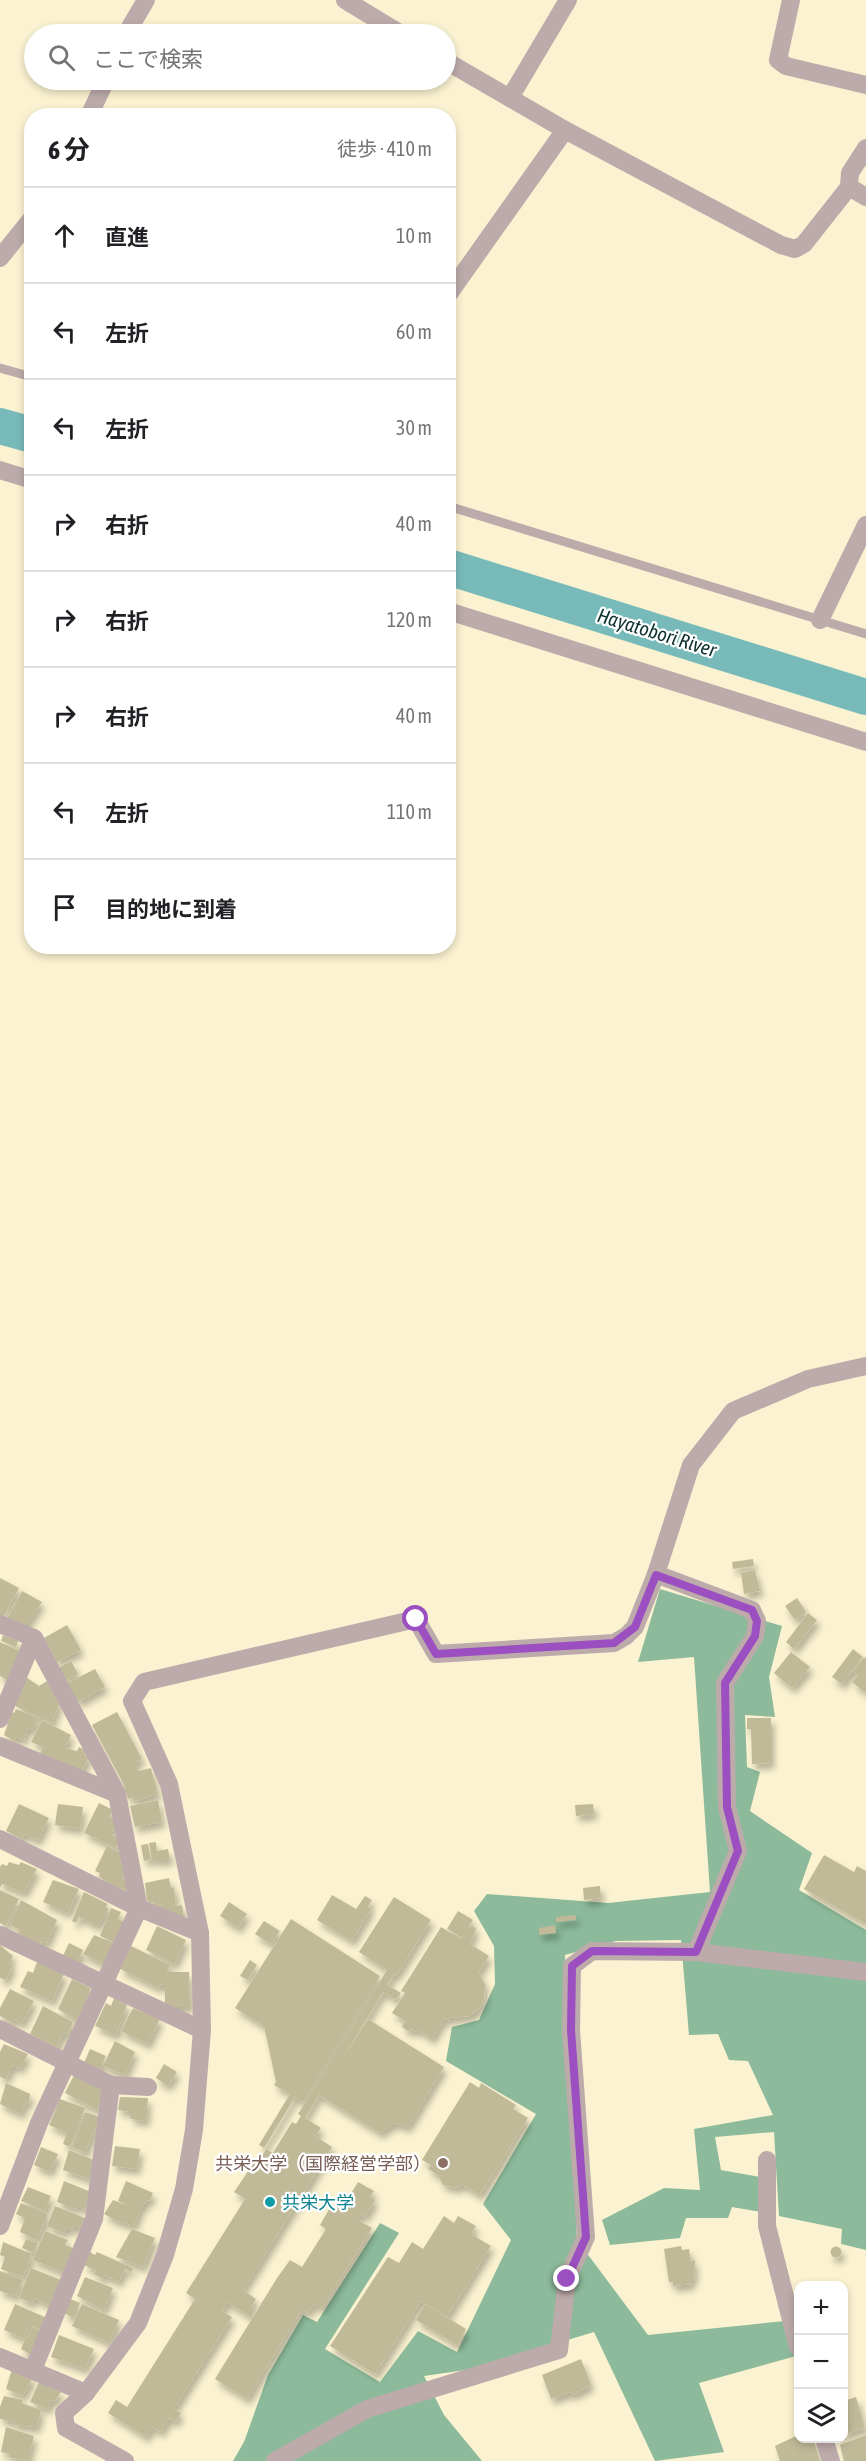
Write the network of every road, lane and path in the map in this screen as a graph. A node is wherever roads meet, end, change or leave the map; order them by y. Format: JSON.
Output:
{"nodes":[{"id":1,"x":146,"y":0,"type":"edge"},
{"id":2,"x":345,"y":0,"type":"edge"},
{"id":3,"x":568,"y":0,"type":"edge"},
{"id":4,"x":791,"y":0,"type":"edge"},
{"id":5,"x":132,"y":24,"type":"edge"},
{"id":6,"x":385,"y":24,"type":"edge"},
{"id":7,"x":456,"y":66,"type":"edge"},
{"id":8,"x":866,"y":85,"type":"edge"},
{"id":9,"x":101,"y":90,"type":"edge"},
{"id":10,"x":511,"y":96,"type":"junction"},
{"id":11,"x":93,"y":108,"type":"edge"},
{"id":12,"x":565,"y":130,"type":"junction"},
{"id":13,"x":866,"y":148,"type":"edge"},
{"id":14,"x":849,"y":187,"type":"junction"},
{"id":15,"x":866,"y":197,"type":"edge"},
{"id":16,"x":24,"y":228,"type":"edge"},
{"id":17,"x":0,"y":258,"type":"edge"},
{"id":18,"x":456,"y":284,"type":"edge"},
{"id":19,"x":0,"y":368,"type":"edge"},
{"id":20,"x":24,"y":375,"type":"edge"},
{"id":21,"x":0,"y":470,"type":"edge"},
{"id":22,"x":24,"y":478,"type":"edge"},
{"id":23,"x":456,"y":508,"type":"edge"},
{"id":24,"x":866,"y":525,"type":"edge"},
{"id":25,"x":456,"y":613,"type":"edge"},
{"id":26,"x":820,"y":620,"type":"junction"},
{"id":27,"x":866,"y":634,"type":"edge"},
{"id":28,"x":866,"y":741,"type":"edge"},
{"id":29,"x":866,"y":1366,"type":"edge"},
{"id":30,"x":656,"y":1575,"type":"junction"},
{"id":31,"x":0,"y":1624,"type":"edge"},
{"id":32,"x":34,"y":1638,"type":"junction"},
{"id":33,"x":4,"y":1700,"type":"edge"},
{"id":34,"x":0,"y":1719,"type":"edge"},
{"id":35,"x":0,"y":1746,"type":"edge"},
{"id":36,"x":117,"y":1794,"type":"junction"},
{"id":37,"x":0,"y":1839,"type":"edge"},
{"id":38,"x":139,"y":1908,"type":"junction"},
{"id":39,"x":200,"y":1934,"type":"junction"},
{"id":40,"x":0,"y":1935,"type":"edge"},
{"id":41,"x":696,"y":1952,"type":"junction"},
{"id":42,"x":866,"y":1972,"type":"edge"},
{"id":43,"x":103,"y":1985,"type":"junction"},
{"id":44,"x":0,"y":2030,"type":"edge"},
{"id":45,"x":202,"y":2030,"type":"junction"},
{"id":46,"x":67,"y":2062,"type":"junction"},
{"id":47,"x":111,"y":2085,"type":"junction"},
{"id":48,"x":148,"y":2087,"type":"dead end"},
{"id":49,"x":766,"y":2160,"type":"dead end"},
{"id":50,"x":0,"y":2226,"type":"edge"},
{"id":51,"x":795,"y":2335,"type":"edge"},
{"id":52,"x":0,"y":2357,"type":"edge"},
{"id":53,"x":33,"y":2370,"type":"junction"},
{"id":54,"x":86,"y":2393,"type":"junction"},
{"id":55,"x":825,"y":2443,"type":"edge"},
{"id":56,"x":125,"y":2461,"type":"edge"},
{"id":57,"x":275,"y":2461,"type":"edge"},
{"id":58,"x":831,"y":2461,"type":"edge"}],
"edges":[{"from":1,"to":5,"type":"street"},
{"from":2,"to":6,"type":"street"},
{"from":3,"to":10,"type":"street"},
{"from":4,"to":8,"type":"street"},
{"from":7,"to":10,"type":"street"},
{"from":9,"to":11,"type":"street"},
{"from":10,"to":12,"type":"street"},
{"from":12,"to":14,"type":"street"},
{"from":12,"to":18,"type":"street"},
{"from":13,"to":14,"type":"street"},
{"from":14,"to":15,"type":"street"},
{"from":16,"to":17,"type":"street"},
{"from":19,"to":20,"type":"lane"},
{"from":21,"to":22,"type":"street"},
{"from":23,"to":26,"type":"lane"},
{"from":24,"to":26,"type":"street"},
{"from":25,"to":28,"type":"street"},
{"from":26,"to":27,"type":"lane"},
{"from":29,"to":30,"type":"street"},
{"from":30,"to":39,"type":"street"},
{"from":30,"to":41,"type":"street"},
{"from":31,"to":32,"type":"street"},
{"from":32,"to":33,"type":"street"},
{"from":32,"to":36,"type":"street"},
{"from":33,"to":34,"type":"street"},
{"from":35,"to":36,"type":"street"},
{"from":36,"to":38,"type":"street"},
{"from":37,"to":38,"type":"street"},
{"from":38,"to":39,"type":"street"},
{"from":38,"to":43,"type":"street"},
{"from":39,"to":45,"type":"street"},
{"from":40,"to":43,"type":"street"},
{"from":41,"to":42,"type":"street"},
{"from":41,"to":57,"type":"street"},
{"from":43,"to":45,"type":"street"},
{"from":43,"to":46,"type":"street"},
{"from":44,"to":46,"type":"street"},
{"from":45,"to":54,"type":"street"},
{"from":46,"to":47,"type":"street"},
{"from":46,"to":50,"type":"street"},
{"from":47,"to":48,"type":"street"},
{"from":47,"to":53,"type":"street"},
{"from":49,"to":51,"type":"street"},
{"from":52,"to":53,"type":"street"},
{"from":53,"to":54,"type":"street"},
{"from":54,"to":56,"type":"street"},
{"from":55,"to":58,"type":"street"}]}
